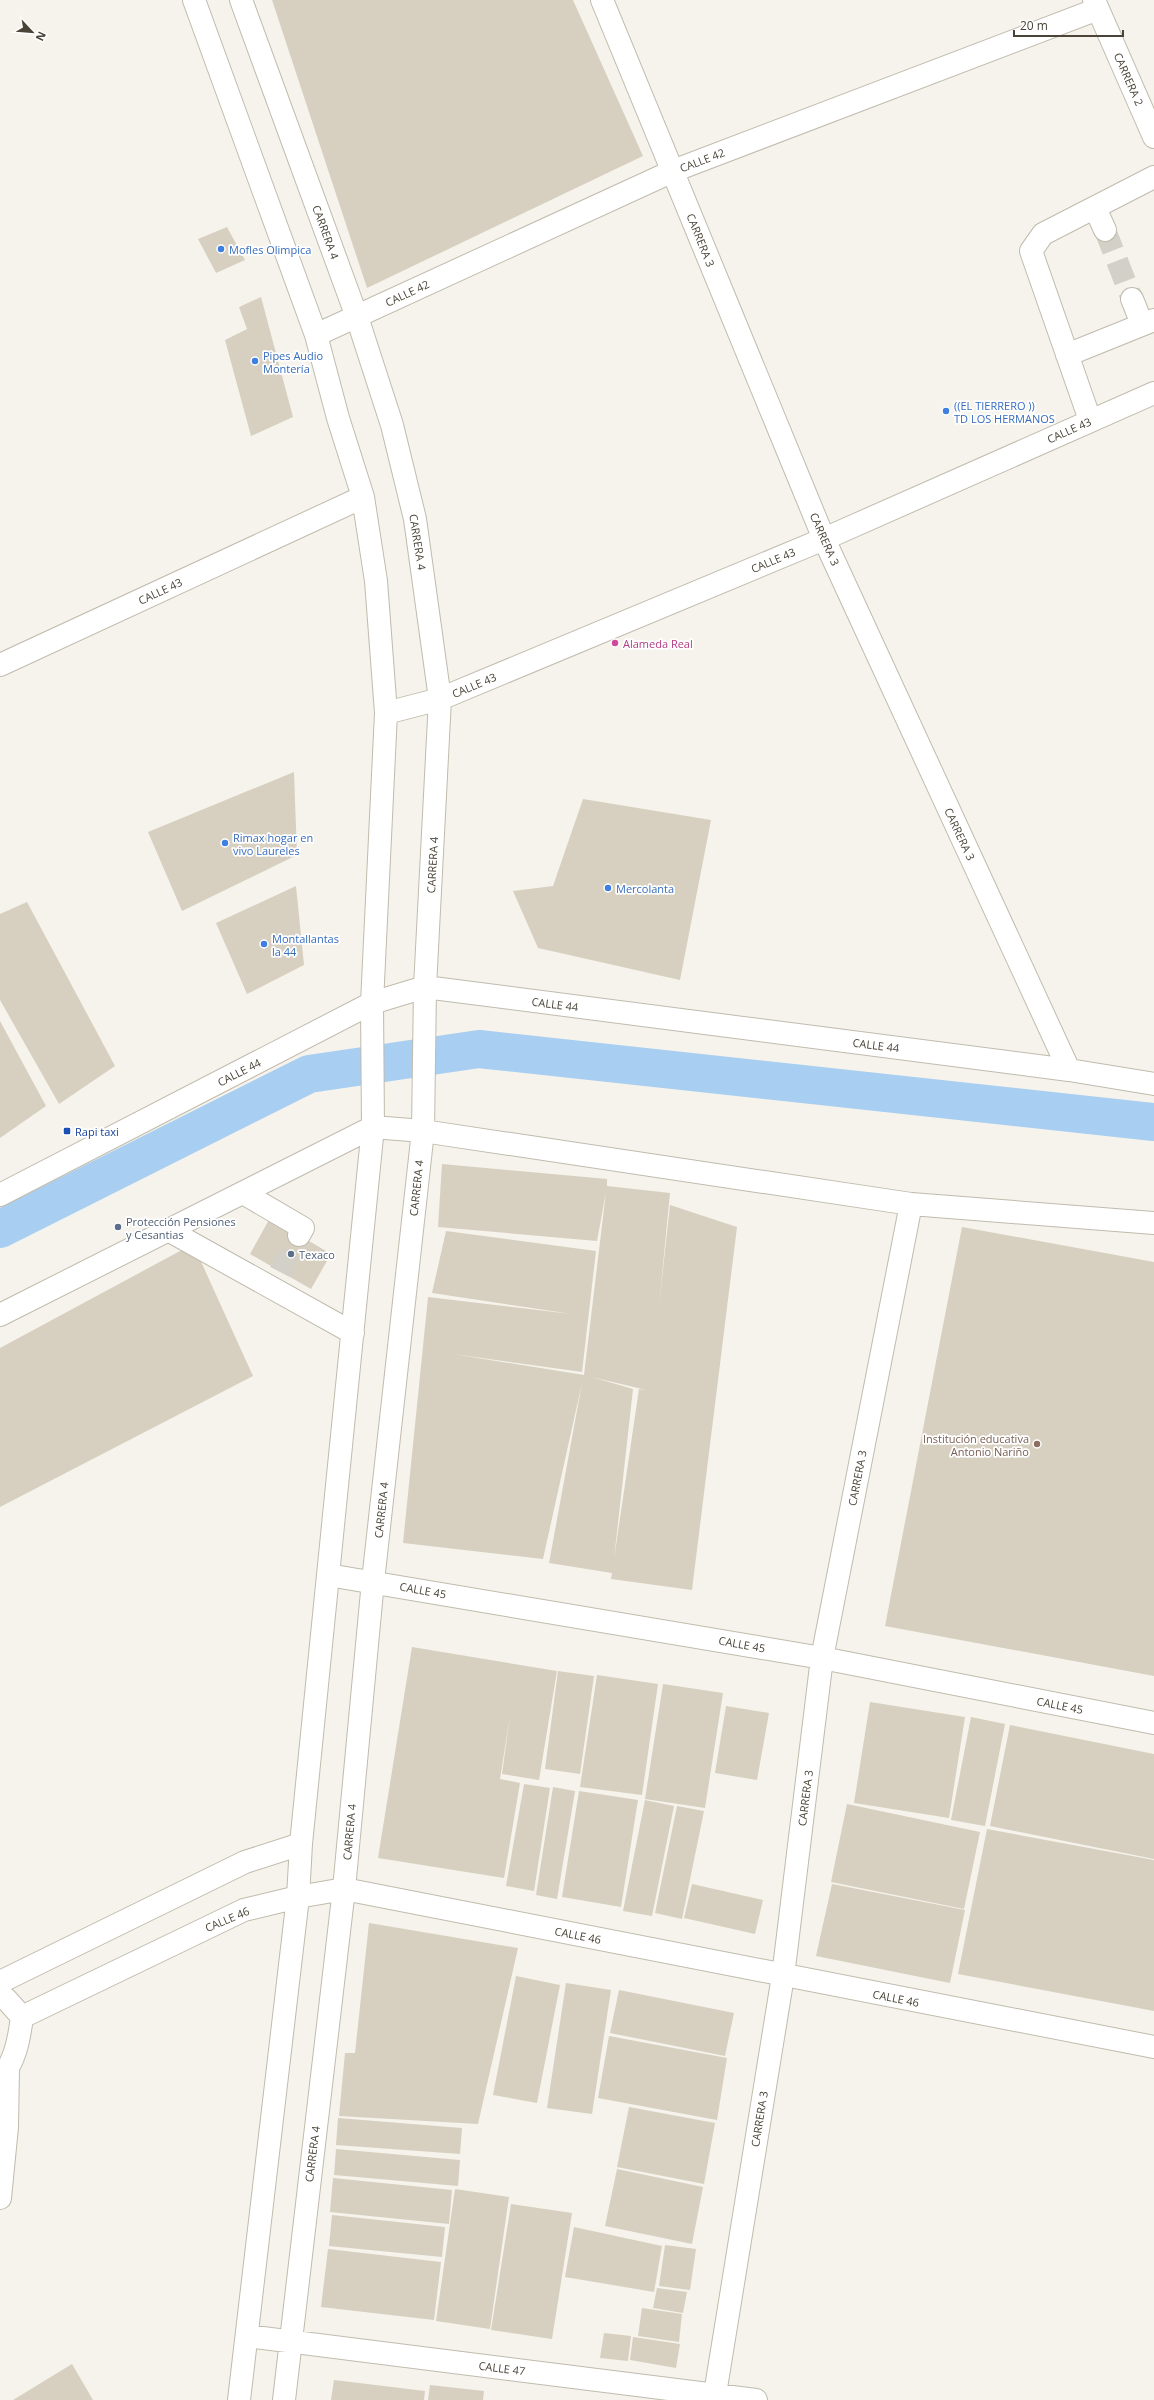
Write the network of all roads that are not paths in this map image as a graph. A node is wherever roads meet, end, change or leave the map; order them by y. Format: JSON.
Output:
{"nodes":[{"id":1,"x":194,"y":0,"type":"edge"},
{"id":2,"x":241,"y":0,"type":"edge"},
{"id":3,"x":602,"y":0,"type":"edge"},
{"id":4,"x":1096,"y":4,"type":"edge"},
{"id":5,"x":1154,"y":136,"type":"edge"},
{"id":6,"x":673,"y":172,"type":"junction"},
{"id":7,"x":1154,"y":177,"type":"edge"},
{"id":8,"x":1095,"y":208,"type":"junction"},
{"id":9,"x":1106,"y":230,"type":"tunnel mouth"},
{"id":10,"x":1132,"y":299,"type":"tunnel mouth"},
{"id":11,"x":357,"y":317,"type":"junction"},
{"id":12,"x":1148,"y":322,"type":"edge"},
{"id":13,"x":316,"y":335,"type":"junction"},
{"id":14,"x":1067,"y":355,"type":"junction"},
{"id":15,"x":1154,"y":394,"type":"edge"},
{"id":16,"x":1090,"y":420,"type":"junction"},
{"id":17,"x":363,"y":497,"type":"junction"},
{"id":18,"x":824,"y":539,"type":"junction"},
{"id":19,"x":0,"y":665,"type":"edge"},
{"id":20,"x":440,"y":699,"type":"junction"},
{"id":21,"x":386,"y":713,"type":"junction"},
{"id":22,"x":425,"y":987,"type":"junction"},
{"id":23,"x":372,"y":1003,"type":"junction"},
{"id":24,"x":1069,"y":1070,"type":"junction"},
{"id":25,"x":1154,"y":1084,"type":"edge"},
{"id":26,"x":373,"y":1127,"type":"junction"},
{"id":27,"x":422,"y":1131,"type":"junction"},
{"id":28,"x":243,"y":1193,"type":"junction"},
{"id":29,"x":0,"y":1195,"type":"edge"},
{"id":30,"x":911,"y":1204,"type":"junction"},
{"id":31,"x":1154,"y":1223,"type":"edge"},
{"id":32,"x":168,"y":1230,"type":"junction"},
{"id":33,"x":299,"y":1235,"type":"dead end"},
{"id":34,"x":0,"y":1315,"type":"edge"},
{"id":35,"x":353,"y":1333,"type":"junction"},
{"id":36,"x":328,"y":1575,"type":"junction"},
{"id":37,"x":373,"y":1581,"type":"junction"},
{"id":38,"x":822,"y":1658,"type":"junction"},
{"id":39,"x":1154,"y":1723,"type":"edge"},
{"id":40,"x":301,"y":1844,"type":"junction"},
{"id":41,"x":344,"y":1889,"type":"junction"},
{"id":42,"x":298,"y":1897,"type":"junction"},
{"id":43,"x":783,"y":1976,"type":"junction"},
{"id":44,"x":0,"y":1982,"type":"edge"},
{"id":45,"x":0,"y":1996,"type":"edge"},
{"id":46,"x":22,"y":2017,"type":"junction"},
{"id":47,"x":1154,"y":2048,"type":"edge"},
{"id":48,"x":4,"y":2074,"type":"edge"},
{"id":49,"x":1,"y":2176,"type":"edge"},
{"id":50,"x":0,"y":2198,"type":"edge"},
{"id":51,"x":247,"y":2336,"type":"junction"},
{"id":52,"x":290,"y":2342,"type":"junction"},
{"id":53,"x":714,"y":2397,"type":"edge"},
{"id":54,"x":239,"y":2400,"type":"edge"},
{"id":55,"x":284,"y":2400,"type":"edge"},
{"id":56,"x":756,"y":2400,"type":"edge"}],
"edges":[{"from":1,"to":13,"type":"street"},
{"from":2,"to":11,"type":"street","name":"CARRERA 4"},
{"from":3,"to":6,"type":"street","name":"CARRERA 3"},
{"from":4,"to":5,"type":"street","name":"CARRERA 2"},
{"from":4,"to":6,"type":"street","name":"CALLE 42"},
{"from":6,"to":11,"type":"street","name":"CALLE 42"},
{"from":6,"to":18,"type":"street","name":"CARRERA 3"},
{"from":7,"to":8,"type":"street"},
{"from":8,"to":9,"type":"street"},
{"from":8,"to":14,"type":"street"},
{"from":10,"to":12,"type":"street"},
{"from":11,"to":13,"type":"street","name":"CALLE 42"},
{"from":11,"to":20,"type":"street","name":"CARRERA 4"},
{"from":12,"to":14,"type":"street"},
{"from":13,"to":17,"type":"street"},
{"from":14,"to":16,"type":"street"},
{"from":15,"to":16,"type":"street","name":"CALLE 43"},
{"from":16,"to":18,"type":"street","name":"CALLE 43"},
{"from":17,"to":19,"type":"street","name":"CALLE 43"},
{"from":17,"to":21,"type":"street"},
{"from":18,"to":20,"type":"street","name":"CALLE 43"},
{"from":18,"to":24,"type":"street","name":"CARRERA 3"},
{"from":20,"to":21,"type":"street","name":"CALLE 43"},
{"from":20,"to":22,"type":"street","name":"CARRERA 4"},
{"from":21,"to":23,"type":"street"},
{"from":22,"to":23,"type":"street","name":"CALLE 44"},
{"from":22,"to":24,"type":"street","name":"CALLE 44"},
{"from":22,"to":27,"type":"street","name":"CARRERA 4"},
{"from":23,"to":26,"type":"street"},
{"from":23,"to":29,"type":"street","name":"CALLE 44"},
{"from":24,"to":25,"type":"street","name":"CALLE 44"},
{"from":26,"to":27,"type":"street"},
{"from":26,"to":28,"type":"street"},
{"from":26,"to":35,"type":"street"},
{"from":27,"to":30,"type":"street"},
{"from":27,"to":37,"type":"street","name":"CARRERA 4"},
{"from":28,"to":32,"type":"street"},
{"from":28,"to":33,"type":"street"},
{"from":30,"to":31,"type":"street"},
{"from":30,"to":38,"type":"street","name":"CARRERA 3"},
{"from":32,"to":34,"type":"street"},
{"from":32,"to":35,"type":"street"},
{"from":35,"to":36,"type":"street"},
{"from":36,"to":37,"type":"street","name":"CALLE 45"},
{"from":36,"to":40,"type":"street"},
{"from":37,"to":38,"type":"street","name":"CALLE 45"},
{"from":37,"to":41,"type":"street","name":"CARRERA 4"},
{"from":38,"to":39,"type":"street","name":"CALLE 45"},
{"from":38,"to":43,"type":"street","name":"CARRERA 3"},
{"from":40,"to":42,"type":"street"},
{"from":40,"to":44,"type":"street"},
{"from":41,"to":42,"type":"street","name":"CALLE 46"},
{"from":41,"to":43,"type":"street","name":"CALLE 46"},
{"from":41,"to":52,"type":"street","name":"CARRERA 4"},
{"from":42,"to":46,"type":"street","name":"CALLE 46"},
{"from":42,"to":51,"type":"street"},
{"from":43,"to":47,"type":"street","name":"CALLE 46"},
{"from":43,"to":53,"type":"street","name":"CARRERA 3"},
{"from":45,"to":46,"type":"street"},
{"from":46,"to":48,"type":"street"},
{"from":48,"to":49,"type":"street"},
{"from":49,"to":50,"type":"street"},
{"from":51,"to":52,"type":"street","name":"CALLE 47"},
{"from":51,"to":54,"type":"street"},
{"from":52,"to":53,"type":"street","name":"CALLE 47"},
{"from":52,"to":55,"type":"street","name":"CARRERA 4"},
{"from":53,"to":56,"type":"street","name":"CALLE 47"}]}
